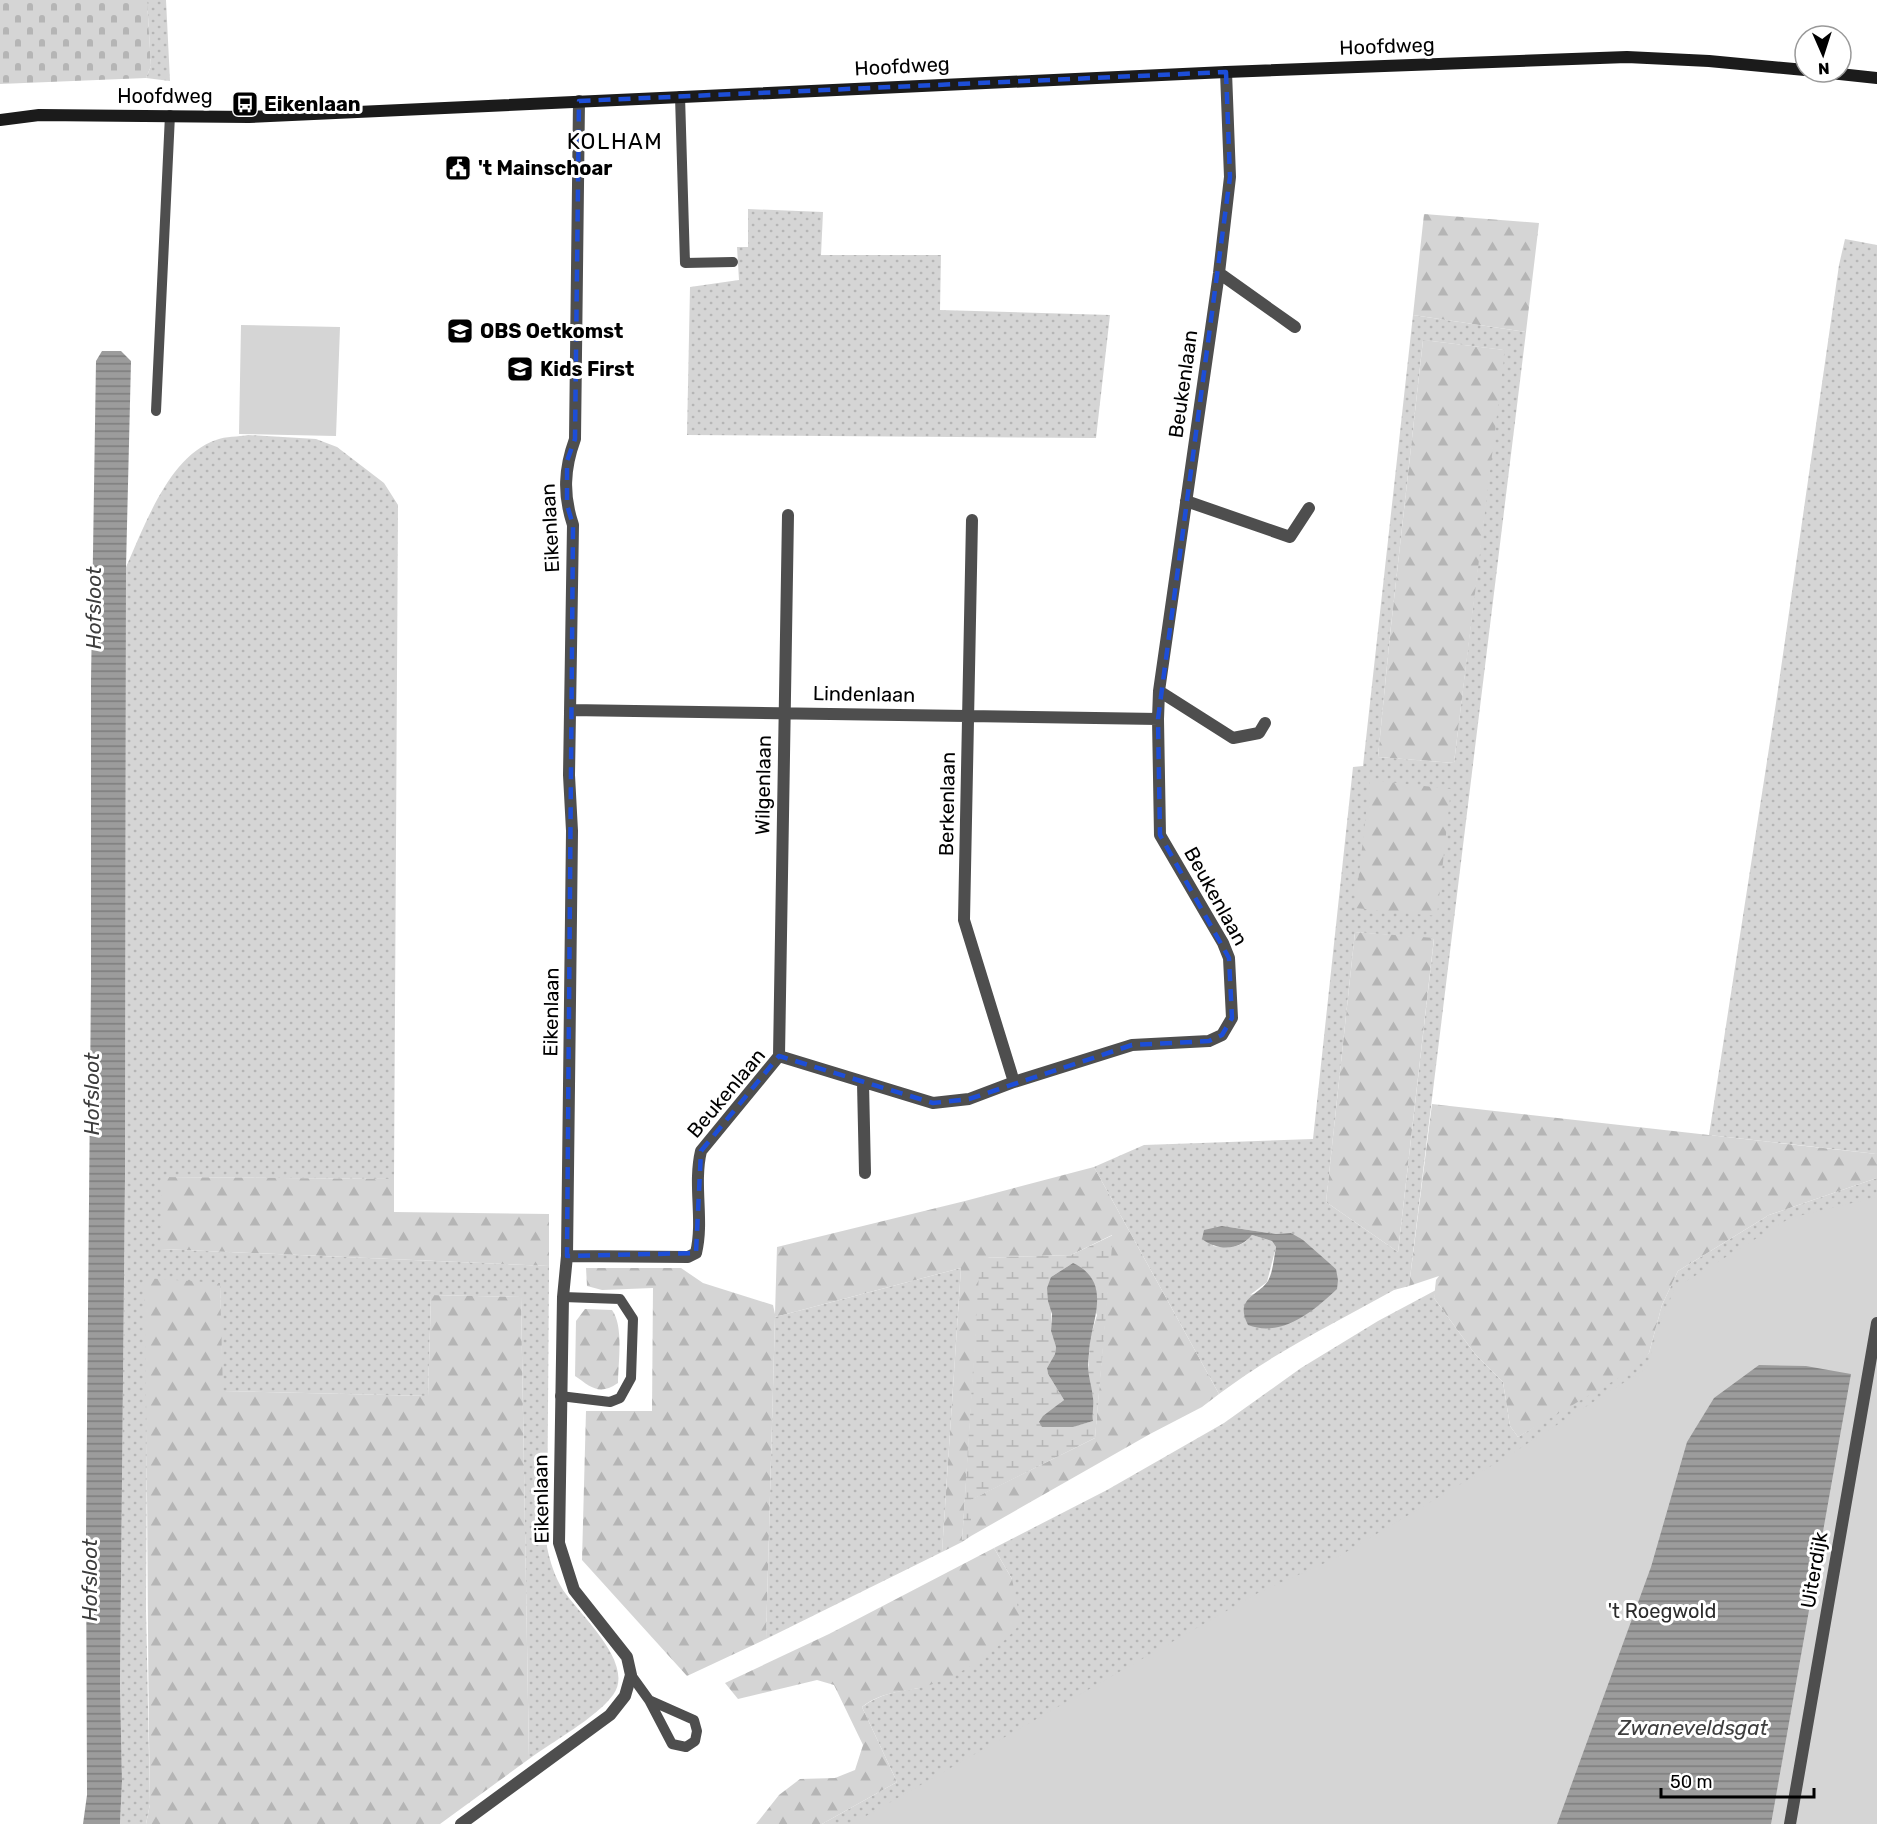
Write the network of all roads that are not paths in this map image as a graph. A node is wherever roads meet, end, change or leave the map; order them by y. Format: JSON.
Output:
{"nodes":[{"id":1,"x":1793,"y":69,"type":"edge"},
{"id":2,"x":1226,"y":72,"type":"junction"},
{"id":3,"x":1853,"y":75,"type":"edge"},
{"id":4,"x":1877,"y":78,"type":"edge"},
{"id":5,"x":680,"y":96,"type":"junction"},
{"id":6,"x":579,"y":101,"type":"junction"},
{"id":7,"x":170,"y":115,"type":"junction"},
{"id":8,"x":0,"y":120,"type":"edge"},
{"id":9,"x":733,"y":262,"type":"dead end"},
{"id":10,"x":1219,"y":273,"type":"junction"},
{"id":11,"x":1295,"y":327,"type":"dead end"},
{"id":12,"x":156,"y":411,"type":"dead end"},
{"id":13,"x":1186,"y":501,"type":"junction"},
{"id":14,"x":1309,"y":508,"type":"dead end"},
{"id":15,"x":788,"y":515,"type":"dead end"},
{"id":16,"x":972,"y":520,"type":"dead end"},
{"id":17,"x":1159,"y":691,"type":"junction"},
{"id":18,"x":570,"y":710,"type":"junction"},
{"id":19,"x":783,"y":712,"type":"junction"},
{"id":20,"x":969,"y":715,"type":"junction"},
{"id":21,"x":1158,"y":719,"type":"junction"},
{"id":22,"x":1265,"y":723,"type":"dead end"},
{"id":23,"x":779,"y":1056,"type":"junction"},
{"id":24,"x":1014,"y":1082,"type":"junction"},
{"id":25,"x":863,"y":1083,"type":"junction"},
{"id":26,"x":865,"y":1173,"type":"dead end"},
{"id":27,"x":567,"y":1256,"type":"junction"},
{"id":28,"x":563,"y":1297,"type":"junction"},
{"id":29,"x":1877,"y":1323,"type":"edge"},
{"id":30,"x":560,"y":1395,"type":"junction"},
{"id":31,"x":631,"y":1675,"type":"junction"},
{"id":32,"x":649,"y":1700,"type":"junction"},
{"id":33,"x":461,"y":1824,"type":"edge"},
{"id":34,"x":1790,"y":1824,"type":"edge"}],
"edges":[{"from":1,"to":2,"type":"main road","name":"Hoofdweg"},
{"from":2,"to":5,"type":"main road","name":"Hoofdweg"},
{"from":2,"to":10,"type":"street","name":"Beukenlaan"},
{"from":3,"to":4,"type":"main road"},
{"from":5,"to":6,"type":"main road","name":"Hoofdweg"},
{"from":5,"to":9,"type":"lane"},
{"from":6,"to":7,"type":"main road","name":"Hoofdweg"},
{"from":6,"to":18,"type":"street","name":"Eikenlaan"},
{"from":7,"to":8,"type":"main road","name":"Hoofdweg"},
{"from":7,"to":12,"type":"lane"},
{"from":10,"to":11,"type":"street"},
{"from":10,"to":13,"type":"street","name":"Beukenlaan"},
{"from":13,"to":14,"type":"street"},
{"from":13,"to":17,"type":"street","name":"Beukenlaan"},
{"from":15,"to":19,"type":"street","name":"Wilgenlaan"},
{"from":16,"to":20,"type":"street","name":"Berkenlaan"},
{"from":17,"to":21,"type":"street","name":"Beukenlaan"},
{"from":17,"to":22,"type":"street"},
{"from":18,"to":19,"type":"street","name":"Lindenlaan"},
{"from":18,"to":27,"type":"street","name":"Eikenlaan"},
{"from":19,"to":20,"type":"street","name":"Lindenlaan"},
{"from":19,"to":23,"type":"street","name":"Wilgenlaan"},
{"from":20,"to":21,"type":"street","name":"Lindenlaan"},
{"from":20,"to":24,"type":"street","name":"Berkenlaan"},
{"from":21,"to":24,"type":"street","name":"Beukenlaan"},
{"from":23,"to":25,"type":"street","name":"Beukenlaan"},
{"from":23,"to":27,"type":"street","name":"Beukenlaan"},
{"from":24,"to":25,"type":"street","name":"Beukenlaan"},
{"from":25,"to":26,"type":"street"},
{"from":27,"to":28,"type":"street","name":"Eikenlaan"},
{"from":28,"to":30,"type":"street","name":"Eikenlaan"},
{"from":28,"to":30,"type":"lane"},
{"from":29,"to":34,"type":"street","name":"Uiterdijk"},
{"from":30,"to":31,"type":"street","name":"Eikenlaan"},
{"from":31,"to":32,"type":"lane"},
{"from":31,"to":33,"type":"street"},
{"from":32,"to":32,"type":"lane"}]}
